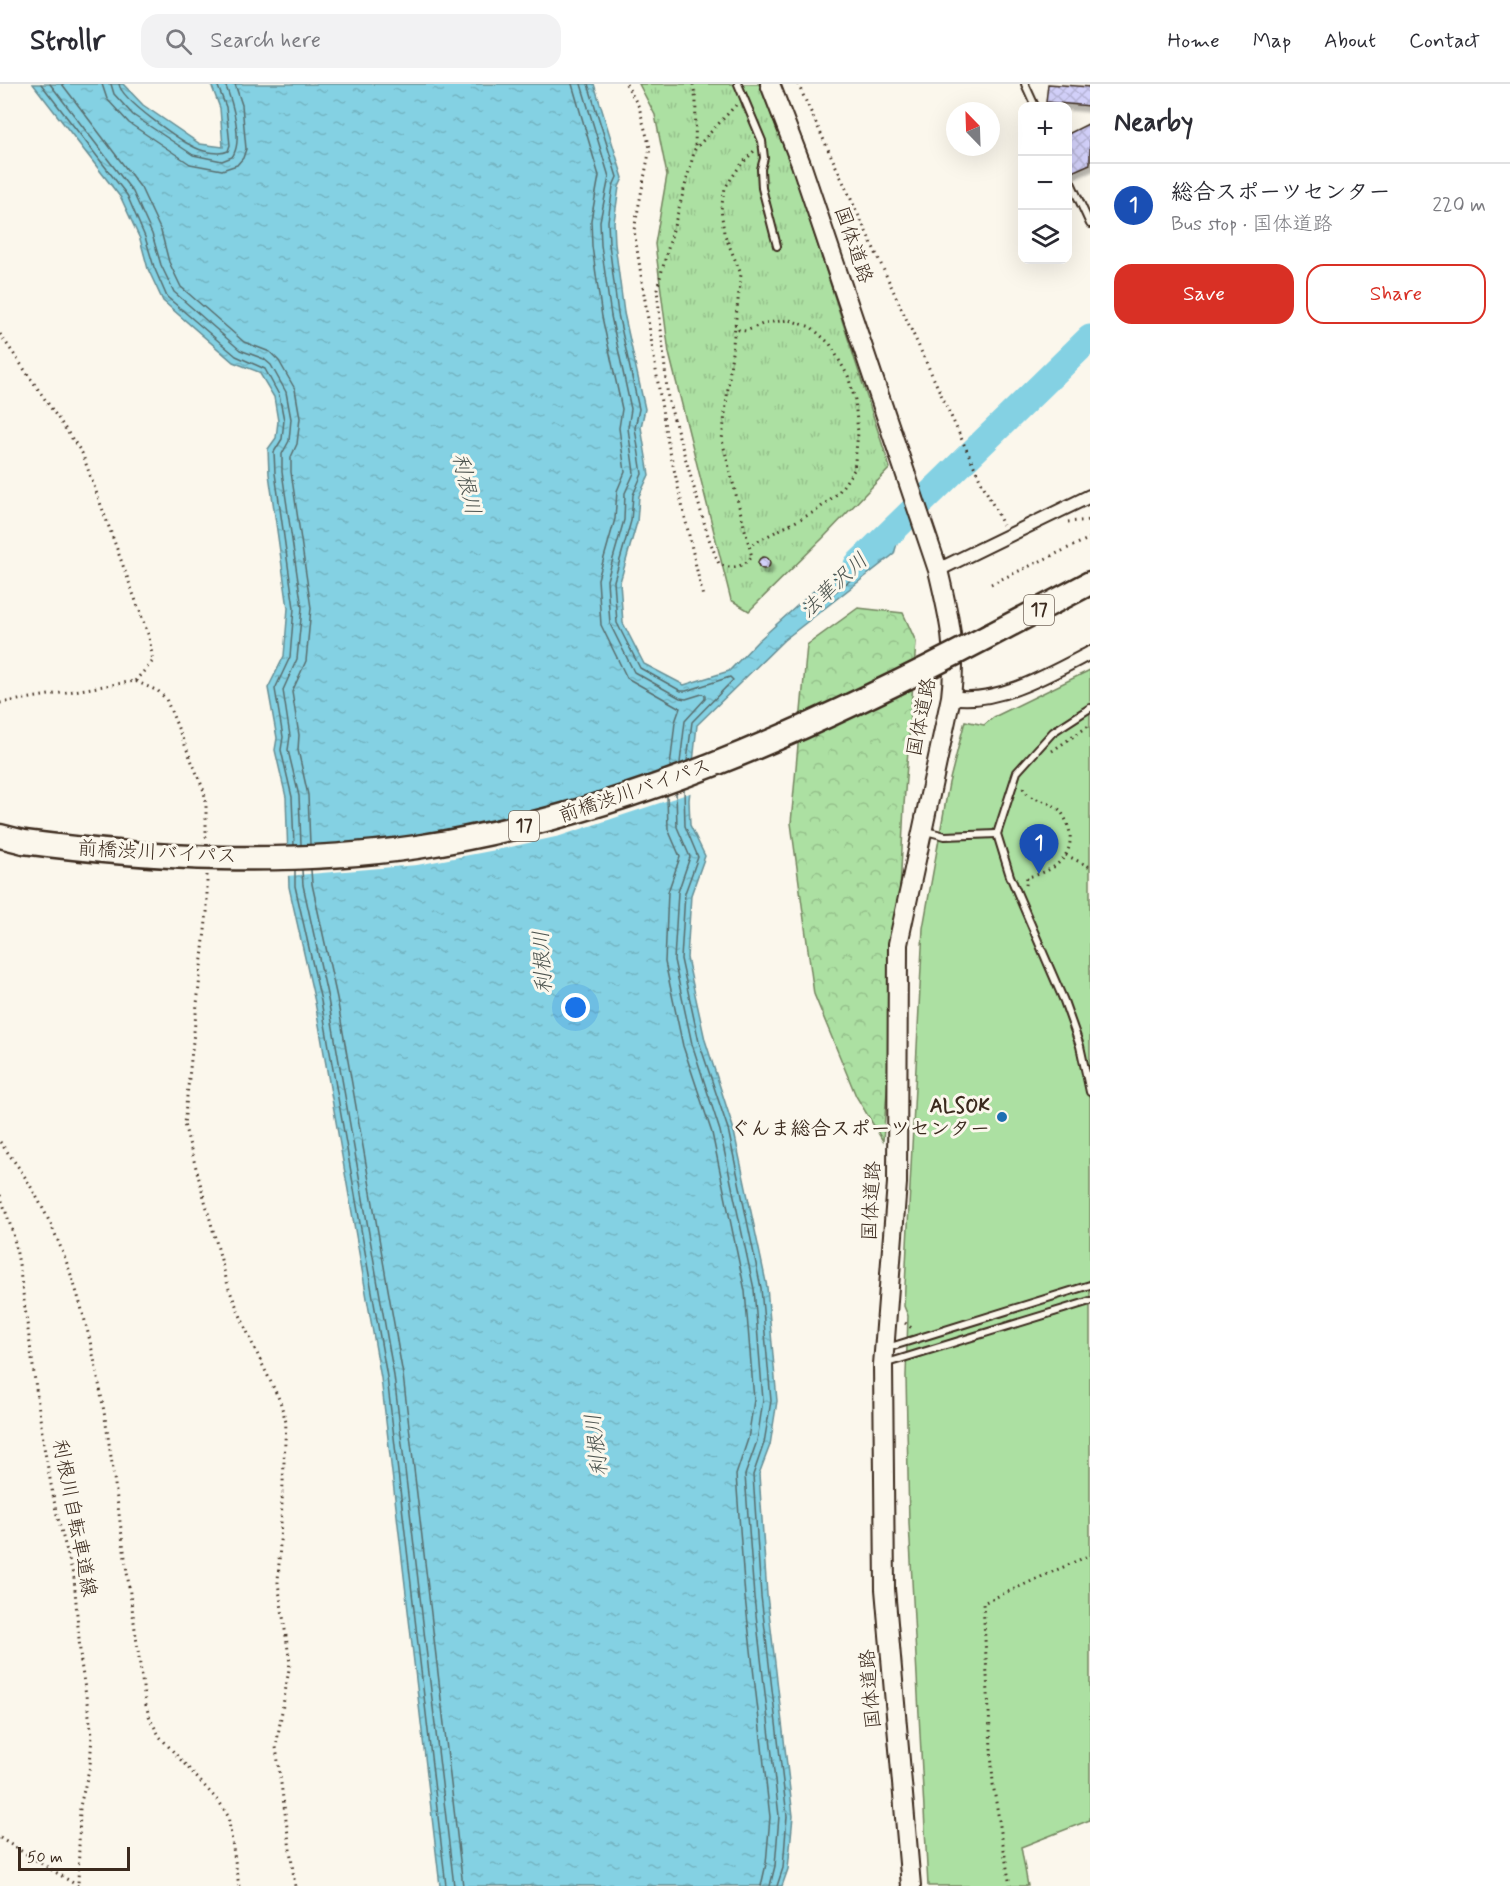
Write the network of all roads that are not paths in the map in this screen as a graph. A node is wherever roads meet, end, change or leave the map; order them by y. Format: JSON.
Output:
{"nodes":[{"id":1,"x":738,"y":84,"type":"edge"},
{"id":2,"x":770,"y":84,"type":"edge"},
{"id":3,"x":1025,"y":84,"type":"edge"},
{"id":4,"x":1033,"y":102,"type":"edge"},
{"id":5,"x":1072,"y":185,"type":"edge"},
{"id":6,"x":1090,"y":224,"type":"edge"},
{"id":7,"x":777,"y":246,"type":"dead end"},
{"id":8,"x":1090,"y":496,"type":"edge"},
{"id":9,"x":938,"y":570,"type":"junction"},
{"id":10,"x":1090,"y":583,"type":"edge"},
{"id":11,"x":1090,"y":653,"type":"edge"},
{"id":12,"x":951,"y":697,"type":"junction"},
{"id":13,"x":1090,"y":708,"type":"edge"},
{"id":14,"x":922,"y":831,"type":"junction"},
{"id":15,"x":996,"y":834,"type":"junction"},
{"id":16,"x":0,"y":838,"type":"edge"},
{"id":17,"x":1090,"y":1092,"type":"edge"},
{"id":18,"x":1090,"y":1286,"type":"edge"},
{"id":19,"x":1090,"y":1301,"type":"edge"},
{"id":20,"x":883,"y":1357,"type":"junction"},
{"id":21,"x":911,"y":1886,"type":"edge"}],
"edges":[{"from":1,"to":7,"type":"lane"},
{"from":2,"to":9,"type":"street","name":"国体道路"},
{"from":3,"to":4,"type":"lane"},
{"from":5,"to":6,"type":"lane"},
{"from":8,"to":9,"type":"street"},
{"from":9,"to":12,"type":"street","name":"国体道路"},
{"from":10,"to":16,"type":"highway","name":"前橋渋川バイパス","number":"17","bridge":true},
{"from":11,"to":12,"type":"street"},
{"from":12,"to":14,"type":"street","name":"国体道路"},
{"from":13,"to":15,"type":"lane"},
{"from":14,"to":15,"type":"lane"},
{"from":14,"to":20,"type":"street","name":"国体道路"},
{"from":15,"to":17,"type":"lane"},
{"from":18,"to":20,"type":"lane"},
{"from":19,"to":20,"type":"lane"},
{"from":20,"to":21,"type":"street","name":"国体道路"}]}
